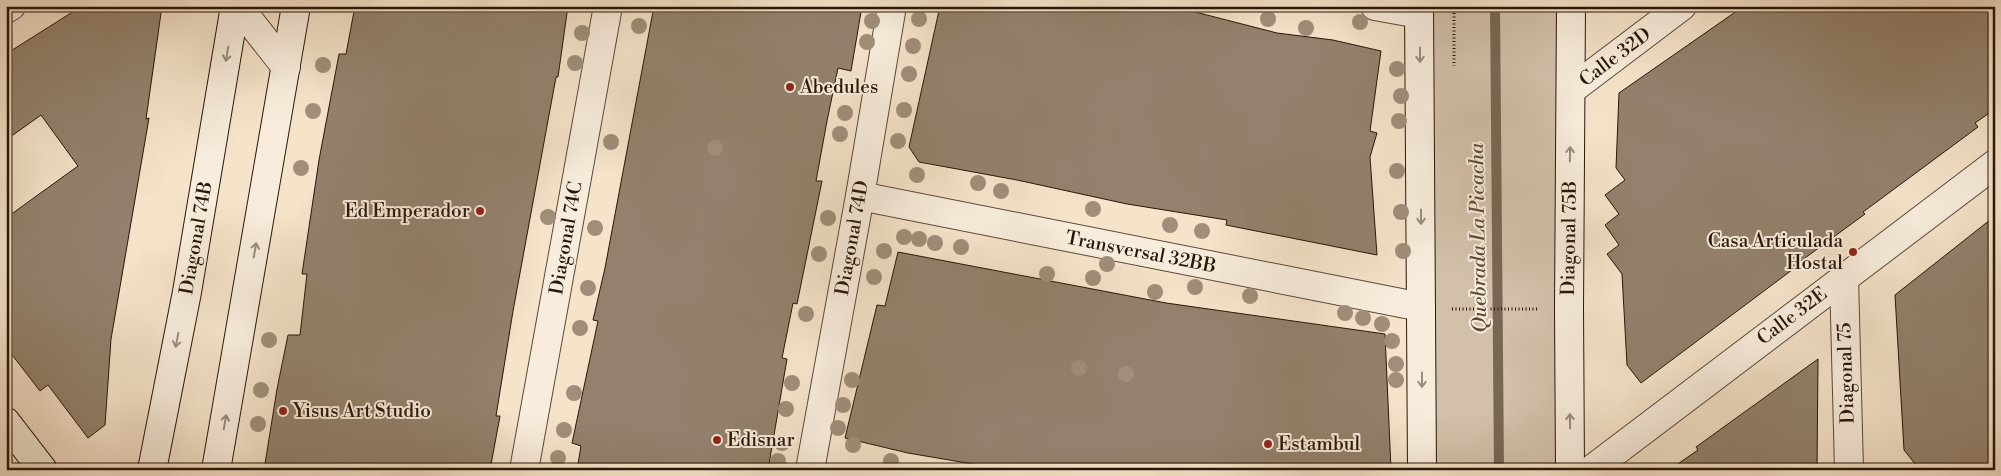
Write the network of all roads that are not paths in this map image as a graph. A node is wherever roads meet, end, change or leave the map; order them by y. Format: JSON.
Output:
{"nodes":[{"id":1,"x":11,"y":6,"type":"edge"},
{"id":2,"x":236,"y":6,"type":"edge"},
{"id":3,"x":296,"y":6,"type":"edge"},
{"id":4,"x":608,"y":6,"type":"edge"},
{"id":5,"x":892,"y":6,"type":"edge"},
{"id":6,"x":1375,"y":6,"type":"edge"},
{"id":7,"x":1571,"y":6,"type":"edge"},
{"id":8,"x":1682,"y":6,"type":"edge"},
{"id":9,"x":6,"y":10,"type":"edge"},
{"id":10,"x":1419,"y":10,"type":"edge"},
{"id":11,"x":286,"y":67,"type":"junction"},
{"id":12,"x":1571,"y":90,"type":"junction"},
{"id":13,"x":1995,"y":164,"type":"edge"},
{"id":14,"x":860,"y":196,"type":"junction"},
{"id":15,"x":1844,"y":277,"type":"junction"},
{"id":16,"x":1421,"y":307,"type":"junction"},
{"id":17,"x":6,"y":422,"type":"edge"},
{"id":18,"x":43,"y":470,"type":"edge"},
{"id":19,"x":152,"y":470,"type":"edge"},
{"id":20,"x":216,"y":470,"type":"edge"},
{"id":21,"x":524,"y":470,"type":"edge"},
{"id":22,"x":810,"y":470,"type":"edge"},
{"id":23,"x":1422,"y":470,"type":"edge"},
{"id":24,"x":1570,"y":470,"type":"edge"},
{"id":25,"x":1591,"y":470,"type":"edge"},
{"id":26,"x":1849,"y":470,"type":"edge"}],
"edges":[{"from":1,"to":9,"type":"street"},
{"from":2,"to":11,"type":"street"},
{"from":2,"to":19,"type":"street","name":"Diagonal 74B","one_way":true},
{"from":3,"to":11,"type":"street"},
{"from":4,"to":21,"type":"street","name":"Diagonal 74C"},
{"from":5,"to":14,"type":"street","name":"Diagonal 74D"},
{"from":6,"to":10,"type":"street"},
{"from":7,"to":12,"type":"street","name":"Diagonal 75B"},
{"from":8,"to":12,"type":"street","name":"Calle 32D"},
{"from":10,"to":16,"type":"street","one_way":true},
{"from":20,"to":11,"type":"street","one_way":true},
{"from":24,"to":12,"type":"street","name":"Diagonal 75B","one_way":true},
{"from":13,"to":15,"type":"street","name":"Calle 32E"},
{"from":14,"to":16,"type":"street","name":"Transversal 32BB"},
{"from":14,"to":22,"type":"street","name":"Diagonal 74D"},
{"from":15,"to":25,"type":"street","name":"Calle 32E"},
{"from":15,"to":26,"type":"street","name":"Diagonal 75"},
{"from":16,"to":23,"type":"street","one_way":true},
{"from":17,"to":18,"type":"street"}]}
